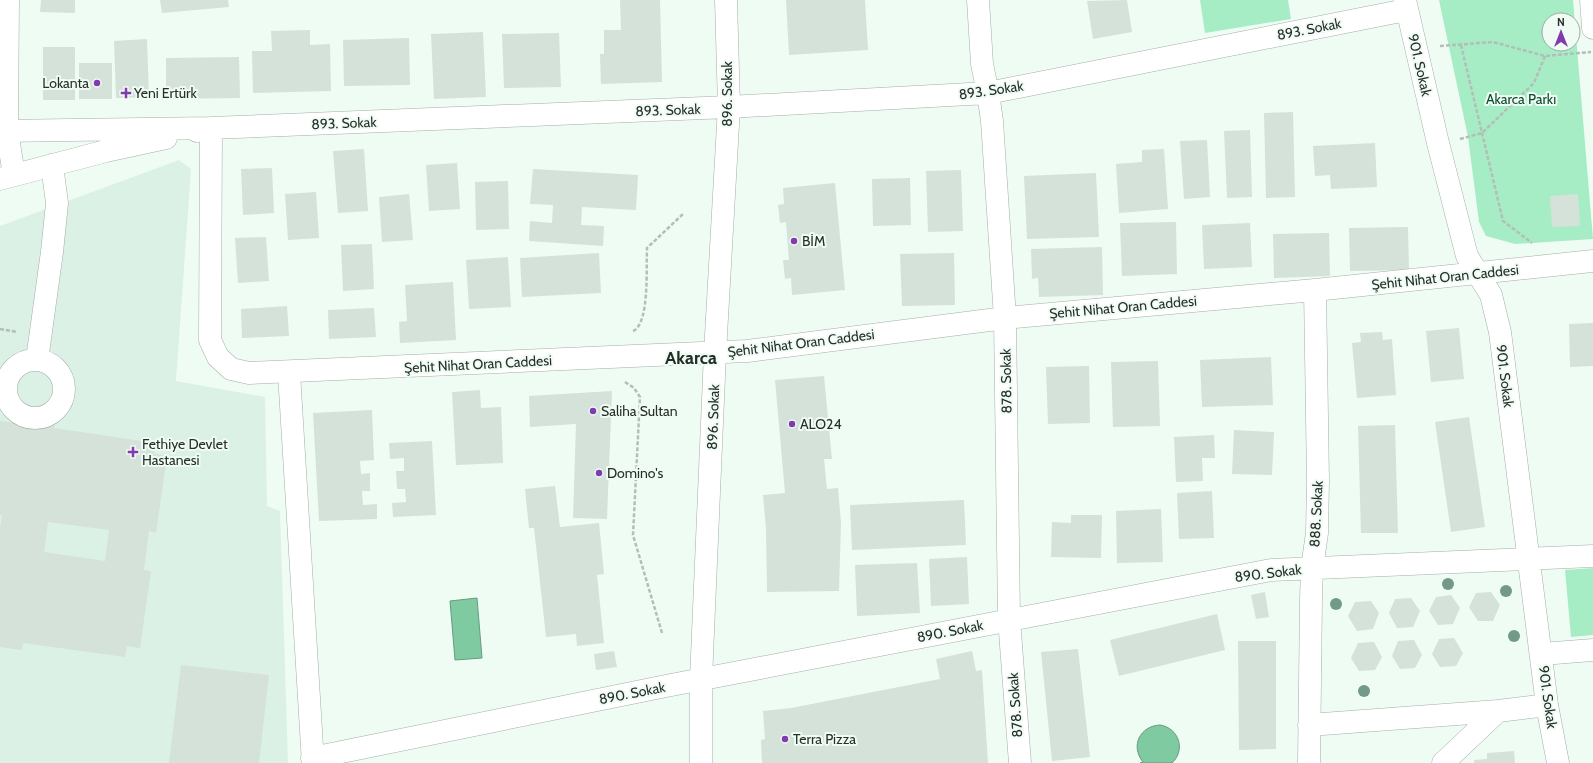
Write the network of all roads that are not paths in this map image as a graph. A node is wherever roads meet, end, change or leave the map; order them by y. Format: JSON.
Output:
{"nodes":[{"id":1,"x":8,"y":0,"type":"edge"},
{"id":2,"x":726,"y":0,"type":"edge"},
{"id":3,"x":978,"y":0,"type":"edge"},
{"id":4,"x":1591,"y":0,"type":"edge"},
{"id":5,"x":1406,"y":5,"type":"edge"},
{"id":6,"x":1593,"y":28,"type":"edge"},
{"id":7,"x":988,"y":93,"type":"junction"},
{"id":8,"x":729,"y":107,"type":"junction"},
{"id":9,"x":211,"y":128,"type":"junction"},
{"id":10,"x":3,"y":131,"type":"edge"},
{"id":11,"x":52,"y":165,"type":"junction"},
{"id":12,"x":7,"y":177,"type":"edge"},
{"id":13,"x":1593,"y":261,"type":"edge"},
{"id":14,"x":1479,"y":274,"type":"junction"},
{"id":15,"x":1315,"y":290,"type":"junction"},
{"id":16,"x":1005,"y":318,"type":"junction"},
{"id":17,"x":715,"y":353,"type":"junction"},
{"id":18,"x":37,"y":360,"type":"dead end"},
{"id":19,"x":289,"y":373,"type":"junction"},
{"id":20,"x":1593,"y":556,"type":"edge"},
{"id":21,"x":1528,"y":559,"type":"junction"},
{"id":22,"x":1312,"y":568,"type":"junction"},
{"id":23,"x":1009,"y":619,"type":"junction"},
{"id":24,"x":1593,"y":650,"type":"edge"},
{"id":25,"x":1542,"y":654,"type":"junction"},
{"id":26,"x":702,"y":679,"type":"junction"},
{"id":27,"x":1547,"y":705,"type":"junction"},
{"id":28,"x":1498,"y":711,"type":"junction"},
{"id":29,"x":1309,"y":725,"type":"junction"},
{"id":30,"x":313,"y":760,"type":"edge"},
{"id":31,"x":701,"y":763,"type":"edge"},
{"id":32,"x":1020,"y":763,"type":"edge"},
{"id":33,"x":1309,"y":763,"type":"edge"},
{"id":34,"x":1443,"y":763,"type":"edge"},
{"id":35,"x":1558,"y":763,"type":"edge"}],
"edges":[{"from":1,"to":10,"type":"street"},
{"from":2,"to":8,"type":"street","name":"896. Sokak"},
{"from":3,"to":7,"type":"street","name":"878. Sokak"},
{"from":4,"to":6,"type":"street"},
{"from":5,"to":7,"type":"street","name":"893. Sokak"},
{"from":5,"to":14,"type":"street","name":"901. Sokak"},
{"from":7,"to":8,"type":"street","name":"893. Sokak"},
{"from":7,"to":16,"type":"street","name":"878. Sokak"},
{"from":8,"to":9,"type":"street","name":"893. Sokak"},
{"from":8,"to":17,"type":"street","name":"896. Sokak"},
{"from":9,"to":10,"type":"street"},
{"from":9,"to":11,"type":"street","name":"893. Sokak"},
{"from":9,"to":19,"type":"street","name":"Şehit Nihat Oran Caddesi"},
{"from":10,"to":12,"type":"street"},
{"from":11,"to":12,"type":"street","name":"893. Sokak"},
{"from":11,"to":18,"type":"street"},
{"from":13,"to":14,"type":"street","name":"Şehit Nihat Oran Caddesi"},
{"from":14,"to":15,"type":"street","name":"Şehit Nihat Oran Caddesi"},
{"from":14,"to":21,"type":"street","name":"901. Sokak"},
{"from":15,"to":16,"type":"street","name":"Şehit Nihat Oran Caddesi"},
{"from":15,"to":22,"type":"street","name":"888. Sokak"},
{"from":16,"to":17,"type":"street","name":"Şehit Nihat Oran Caddesi"},
{"from":16,"to":23,"type":"street","name":"878. Sokak"},
{"from":17,"to":19,"type":"street","name":"Şehit Nihat Oran Caddesi"},
{"from":17,"to":26,"type":"street","name":"896. Sokak"},
{"from":19,"to":30,"type":"street"},
{"from":20,"to":21,"type":"street","name":"890. Sokak"},
{"from":21,"to":22,"type":"street","name":"890. Sokak"},
{"from":21,"to":25,"type":"street","name":"901. Sokak"},
{"from":22,"to":23,"type":"street","name":"890. Sokak"},
{"from":22,"to":29,"type":"street","name":"888. Sokak"},
{"from":23,"to":26,"type":"street","name":"890. Sokak"},
{"from":23,"to":32,"type":"street","name":"878. Sokak"},
{"from":24,"to":25,"type":"street"},
{"from":25,"to":27,"type":"street","name":"901. Sokak"},
{"from":26,"to":30,"type":"street","name":"890. Sokak"},
{"from":26,"to":31,"type":"street","name":"896. Sokak"},
{"from":27,"to":28,"type":"street"},
{"from":27,"to":35,"type":"street","name":"901. Sokak"},
{"from":28,"to":29,"type":"street"},
{"from":28,"to":34,"type":"street"},
{"from":29,"to":33,"type":"street","name":"888. Sokak"}]}
